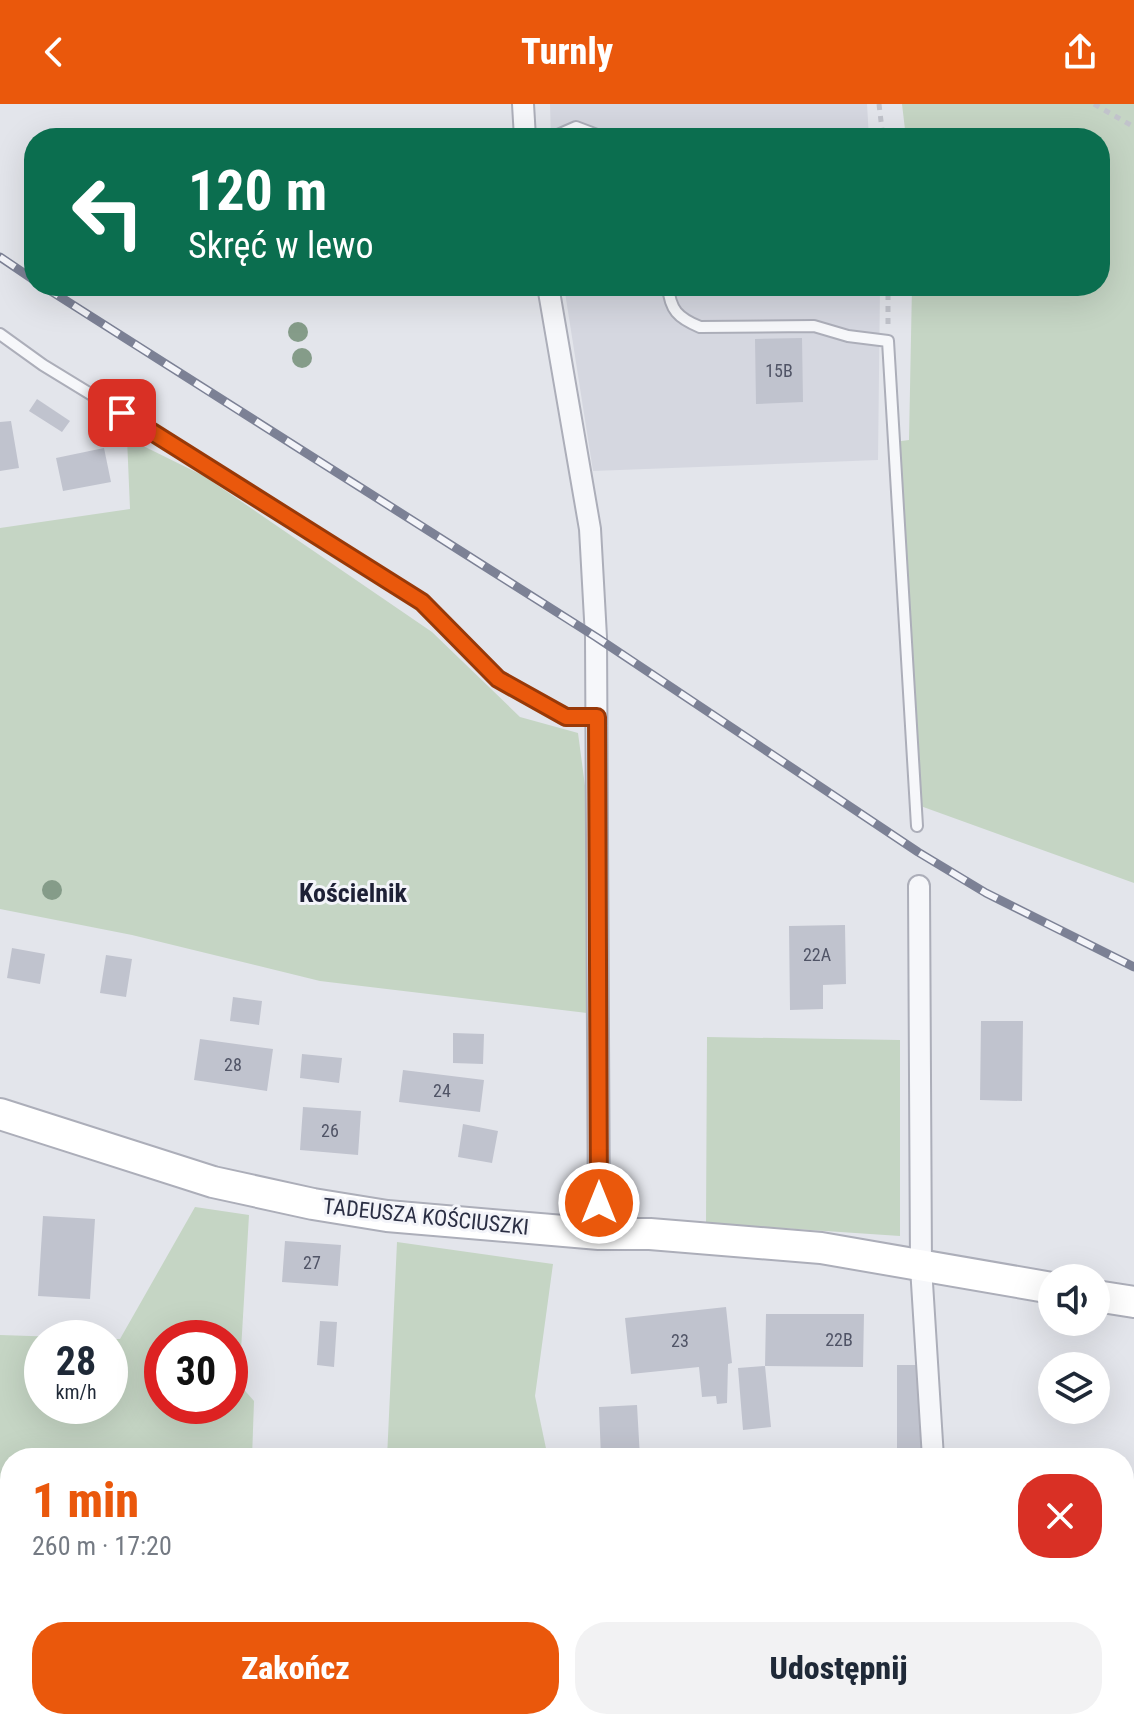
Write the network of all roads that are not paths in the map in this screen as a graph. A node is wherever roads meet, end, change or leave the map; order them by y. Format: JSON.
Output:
{"nodes":[{"id":1,"x":523,"y":104,"type":"edge"},
{"id":2,"x":524,"y":128,"type":"edge"},
{"id":3,"x":550,"y":296,"type":"edge"},
{"id":4,"x":669,"y":296,"type":"edge"},
{"id":5,"x":0,"y":334,"type":"edge"},
{"id":6,"x":597,"y":717,"type":"junction"},
{"id":7,"x":917,"y":826,"type":"dead end"},
{"id":8,"x":919,"y":886,"type":"dead end"},
{"id":9,"x":0,"y":1114,"type":"edge"},
{"id":10,"x":599,"y":1234,"type":"junction"},
{"id":11,"x":921,"y":1267,"type":"junction"},
{"id":12,"x":1038,"y":1286,"type":"edge"},
{"id":13,"x":1110,"y":1298,"type":"edge"},
{"id":14,"x":1134,"y":1302,"type":"edge"},
{"id":15,"x":932,"y":1448,"type":"edge"}],
"edges":[{"from":1,"to":2,"type":"street"},
{"from":3,"to":6,"type":"street"},
{"from":4,"to":7,"type":"lane"},
{"from":5,"to":6,"type":"lane"},
{"from":6,"to":10,"type":"street"},
{"from":8,"to":11,"type":"street"},
{"from":9,"to":10,"type":"main road","name":"TADEUSZA KOŚCIUSZKI"},
{"from":10,"to":11,"type":"main road","name":"TADEUSZA KOŚCIUSZKI"},
{"from":11,"to":12,"type":"main road","name":"TADEUSZA KOŚCIUSZKI"},
{"from":11,"to":15,"type":"street"},
{"from":13,"to":14,"type":"main road"}]}
